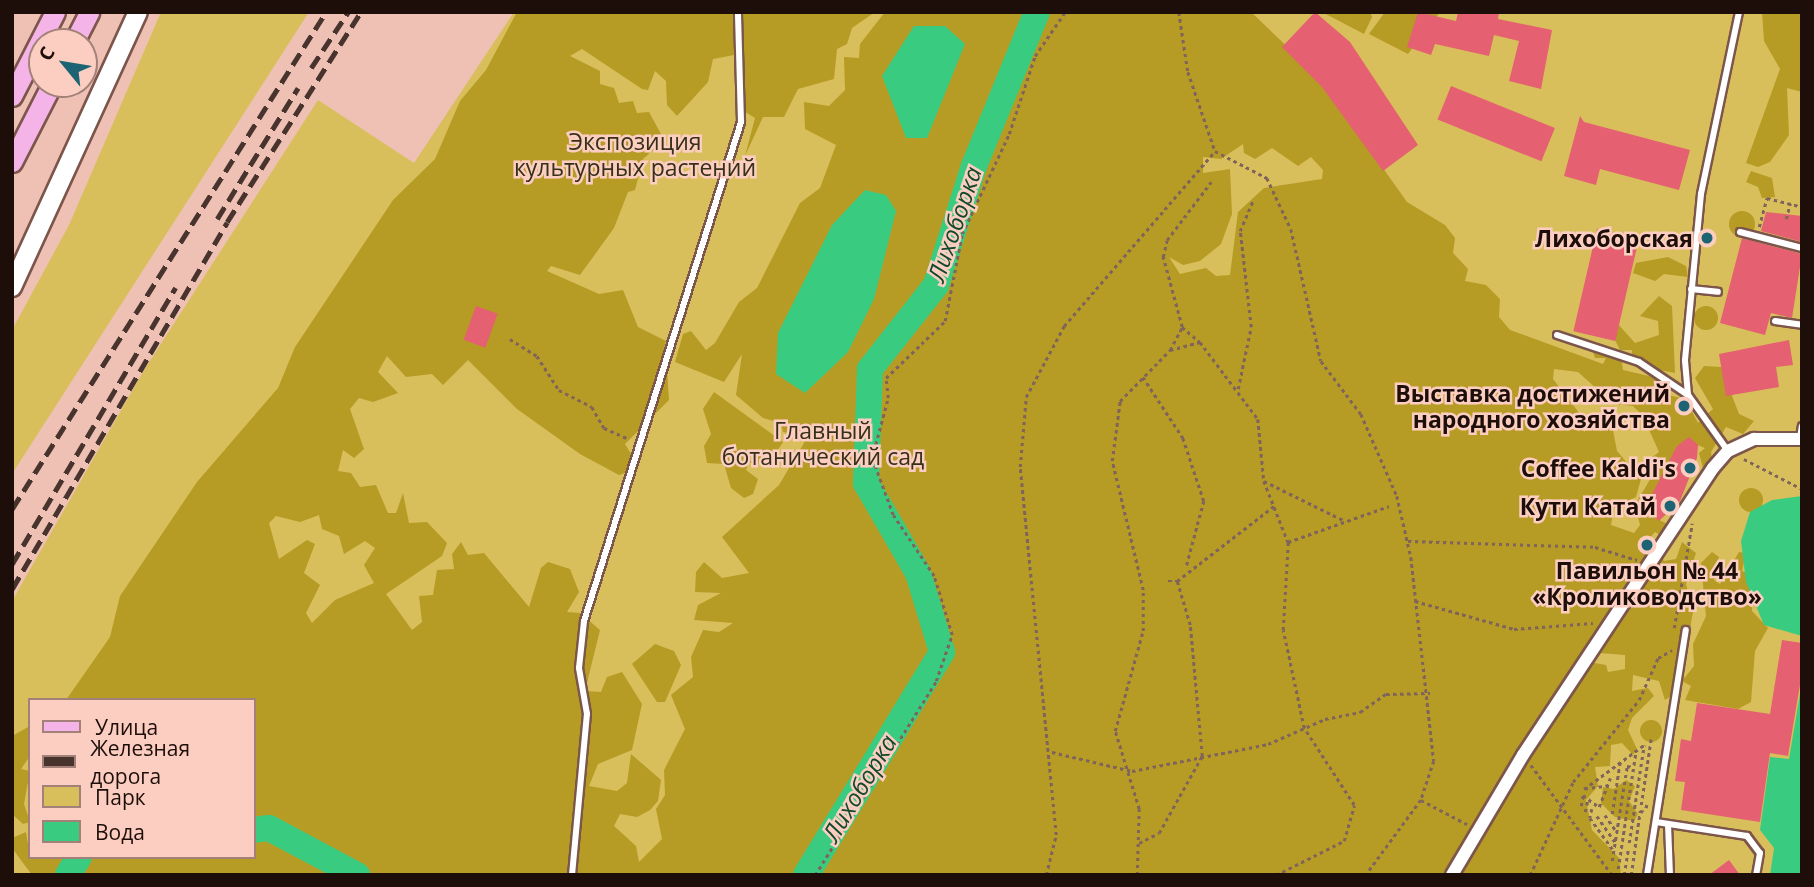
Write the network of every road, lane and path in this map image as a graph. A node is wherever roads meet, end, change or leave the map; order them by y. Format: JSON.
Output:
{"nodes":[{"id":1,"x":55,"y":12,"type":"edge"},
{"id":2,"x":89,"y":12,"type":"edge"},
{"id":3,"x":138,"y":12,"type":"edge"},
{"id":4,"x":738,"y":12,"type":"edge"},
{"id":5,"x":1065,"y":12,"type":"edge"},
{"id":6,"x":1179,"y":12,"type":"edge"},
{"id":7,"x":1739,"y":12,"type":"edge"},
{"id":8,"x":81,"y":28,"type":"edge"},
{"id":9,"x":12,"y":96,"type":"edge"},
{"id":10,"x":45,"y":98,"type":"edge"},
{"id":11,"x":27,"y":133,"type":"junction"},
{"id":12,"x":1215,"y":150,"type":"junction"},
{"id":13,"x":12,"y":162,"type":"edge"},
{"id":14,"x":12,"y":177,"type":"edge"},
{"id":15,"x":1211,"y":182,"type":"dead end"},
{"id":16,"x":1253,"y":200,"type":"dead end"},
{"id":17,"x":1790,"y":204,"type":"junction"},
{"id":18,"x":1802,"y":207,"type":"edge"},
{"id":19,"x":1786,"y":219,"type":"dead end"},
{"id":20,"x":1740,"y":232,"type":"dead end"},
{"id":21,"x":1757,"y":235,"type":"junction"},
{"id":22,"x":1802,"y":248,"type":"edge"},
{"id":23,"x":12,"y":287,"type":"edge"},
{"id":24,"x":1691,"y":289,"type":"junction"},
{"id":25,"x":1718,"y":292,"type":"dead end"},
{"id":26,"x":1775,"y":320,"type":"dead end"},
{"id":27,"x":1802,"y":325,"type":"edge"},
{"id":28,"x":1182,"y":327,"type":"junction"},
{"id":29,"x":1557,"y":335,"type":"dead end"},
{"id":30,"x":510,"y":339,"type":"dead end"},
{"id":31,"x":1200,"y":342,"type":"junction"},
{"id":32,"x":1170,"y":350,"type":"junction"},
{"id":33,"x":1143,"y":377,"type":"junction"},
{"id":34,"x":1238,"y":389,"type":"junction"},
{"id":35,"x":1688,"y":395,"type":"junction"},
{"id":36,"x":1801,"y":434,"type":"edge"},
{"id":37,"x":639,"y":443,"type":"junction"},
{"id":38,"x":1728,"y":451,"type":"junction"},
{"id":39,"x":1760,"y":467,"type":"dead end"},
{"id":40,"x":1264,"y":481,"type":"junction"},
{"id":41,"x":1802,"y":489,"type":"edge"},
{"id":42,"x":1699,"y":490,"type":"junction"},
{"id":43,"x":1274,"y":506,"type":"junction"},
{"id":44,"x":1389,"y":506,"type":"dead end"},
{"id":45,"x":1343,"y":520,"type":"junction"},
{"id":46,"x":1408,"y":541,"type":"junction"},
{"id":47,"x":1288,"y":542,"type":"junction"},
{"id":48,"x":1637,"y":561,"type":"dead end"},
{"id":49,"x":1186,"y":568,"type":"junction"},
{"id":50,"x":1177,"y":581,"type":"junction"},
{"id":51,"x":1168,"y":582,"type":"dead end"},
{"id":52,"x":1415,"y":601,"type":"junction"},
{"id":53,"x":1596,"y":622,"type":"dead end"},
{"id":54,"x":1686,"y":630,"type":"dead end"},
{"id":55,"x":1684,"y":643,"type":"junction"},
{"id":56,"x":1430,"y":693,"type":"junction"},
{"id":57,"x":1304,"y":728,"type":"junction"},
{"id":58,"x":1651,"y":740,"type":"dead end"},
{"id":59,"x":1636,"y":750,"type":"junction"},
{"id":60,"x":1051,"y":752,"type":"junction"},
{"id":61,"x":1523,"y":755,"type":"junction"},
{"id":62,"x":1202,"y":756,"type":"junction"},
{"id":63,"x":1620,"y":761,"type":"junction"},
{"id":64,"x":1633,"y":767,"type":"junction"},
{"id":65,"x":1640,"y":768,"type":"junction"},
{"id":66,"x":1647,"y":769,"type":"junction"},
{"id":67,"x":1132,"y":771,"type":"junction"},
{"id":68,"x":1610,"y":778,"type":"dead end"},
{"id":69,"x":1624,"y":783,"type":"junction"},
{"id":70,"x":1631,"y":784,"type":"junction"},
{"id":71,"x":1609,"y":786,"type":"junction"},
{"id":72,"x":1608,"y":793,"type":"junction"},
{"id":73,"x":1615,"y":794,"type":"junction"},
{"id":74,"x":1588,"y":796,"type":"junction"},
{"id":75,"x":1421,"y":800,"type":"junction"},
{"id":76,"x":1564,"y":806,"type":"junction"},
{"id":77,"x":1581,"y":806,"type":"dead end"},
{"id":78,"x":1648,"y":806,"type":"dead end"},
{"id":79,"x":1592,"y":808,"type":"dead end"},
{"id":80,"x":1586,"y":812,"type":"dead end"},
{"id":81,"x":1647,"y":812,"type":"dead end"},
{"id":82,"x":1612,"y":814,"type":"dead end"},
{"id":83,"x":1597,"y":816,"type":"dead end"},
{"id":84,"x":1605,"y":816,"type":"dead end"},
{"id":85,"x":1600,"y":821,"type":"junction"},
{"id":86,"x":1609,"y":822,"type":"junction"},
{"id":87,"x":1656,"y":822,"type":"junction"},
{"id":88,"x":1466,"y":824,"type":"dead end"},
{"id":89,"x":1595,"y":824,"type":"junction"},
{"id":90,"x":1668,"y":824,"type":"junction"},
{"id":91,"x":1604,"y":826,"type":"junction"},
{"id":92,"x":1617,"y":832,"type":"junction"},
{"id":93,"x":1615,"y":842,"type":"junction"},
{"id":94,"x":1622,"y":842,"type":"junction"},
{"id":95,"x":1139,"y":843,"type":"junction"},
{"id":96,"x":1629,"y":843,"type":"junction"},
{"id":97,"x":1635,"y":844,"type":"junction"},
{"id":98,"x":1628,"y":849,"type":"dead end"},
{"id":99,"x":1614,"y":851,"type":"junction"},
{"id":100,"x":1612,"y":861,"type":"dead end"},
{"id":101,"x":1618,"y":869,"type":"dead end"},
{"id":102,"x":572,"y":875,"type":"edge"},
{"id":103,"x":815,"y":875,"type":"edge"},
{"id":104,"x":1046,"y":875,"type":"edge"},
{"id":105,"x":1137,"y":875,"type":"edge"},
{"id":106,"x":1276,"y":875,"type":"edge"},
{"id":107,"x":1366,"y":875,"type":"edge"},
{"id":108,"x":1452,"y":875,"type":"edge"},
{"id":109,"x":1530,"y":875,"type":"edge"},
{"id":110,"x":1612,"y":875,"type":"edge"},
{"id":111,"x":1624,"y":875,"type":"edge"},
{"id":112,"x":1631,"y":875,"type":"edge"},
{"id":113,"x":1647,"y":875,"type":"edge"},
{"id":114,"x":1671,"y":875,"type":"edge"},
{"id":115,"x":1756,"y":875,"type":"edge"}],
"edges":[{"from":1,"to":9,"type":"main road"},
{"from":2,"to":8,"type":"main road"},
{"from":3,"to":23,"type":"main road"},
{"from":4,"to":37,"type":"lane"},
{"from":5,"to":103,"type":"path"},
{"from":6,"to":12,"type":"path"},
{"from":7,"to":24,"type":"lane"},
{"from":10,"to":11,"type":"main road"},
{"from":11,"to":13,"type":"main road"},
{"from":11,"to":14,"type":"main road"},
{"from":12,"to":46,"type":"path"},
{"from":12,"to":60,"type":"path"},
{"from":15,"to":28,"type":"path"},
{"from":16,"to":34,"type":"path"},
{"from":17,"to":18,"type":"path"},
{"from":17,"to":19,"type":"path"},
{"from":17,"to":21,"type":"path"},
{"from":20,"to":21,"type":"lane"},
{"from":21,"to":22,"type":"lane"},
{"from":24,"to":25,"type":"lane"},
{"from":24,"to":35,"type":"lane"},
{"from":26,"to":27,"type":"lane"},
{"from":28,"to":31,"type":"path"},
{"from":28,"to":32,"type":"path"},
{"from":29,"to":35,"type":"lane"},
{"from":30,"to":37,"type":"path"},
{"from":31,"to":32,"type":"path"},
{"from":31,"to":34,"type":"path"},
{"from":32,"to":33,"type":"path"},
{"from":33,"to":49,"type":"path"},
{"from":33,"to":67,"type":"path"},
{"from":34,"to":40,"type":"path"},
{"from":35,"to":38,"type":"lane"},
{"from":36,"to":38,"type":"street"},
{"from":37,"to":102,"type":"lane"},
{"from":38,"to":42,"type":"street"},
{"from":39,"to":41,"type":"path"},
{"from":40,"to":43,"type":"path"},
{"from":40,"to":45,"type":"path"},
{"from":42,"to":55,"type":"path"},
{"from":42,"to":61,"type":"street"},
{"from":43,"to":47,"type":"path"},
{"from":43,"to":49,"type":"path"},
{"from":44,"to":45,"type":"path"},
{"from":45,"to":47,"type":"path"},
{"from":46,"to":48,"type":"path"},
{"from":46,"to":52,"type":"path"},
{"from":47,"to":57,"type":"path"},
{"from":49,"to":50,"type":"path"},
{"from":50,"to":51,"type":"path"},
{"from":50,"to":62,"type":"path"},
{"from":52,"to":53,"type":"path"},
{"from":52,"to":56,"type":"path"},
{"from":54,"to":55,"type":"lane"},
{"from":55,"to":76,"type":"path"},
{"from":55,"to":87,"type":"lane"},
{"from":56,"to":57,"type":"path"},
{"from":56,"to":75,"type":"path"},
{"from":57,"to":62,"type":"path"},
{"from":57,"to":106,"type":"path"},
{"from":58,"to":66,"type":"path"},
{"from":59,"to":63,"type":"path"},
{"from":59,"to":64,"type":"path"},
{"from":59,"to":65,"type":"path"},
{"from":60,"to":67,"type":"path"},
{"from":60,"to":104,"type":"path"},
{"from":61,"to":76,"type":"path"},
{"from":61,"to":108,"type":"street"},
{"from":62,"to":67,"type":"path"},
{"from":62,"to":95,"type":"path"},
{"from":63,"to":71,"type":"path"},
{"from":63,"to":73,"type":"path"},
{"from":64,"to":69,"type":"path"},
{"from":64,"to":70,"type":"path"},
{"from":65,"to":66,"type":"path"},
{"from":65,"to":96,"type":"path"},
{"from":66,"to":78,"type":"path"},
{"from":67,"to":95,"type":"path"},
{"from":68,"to":71,"type":"path"},
{"from":69,"to":70,"type":"path"},
{"from":69,"to":92,"type":"path"},
{"from":70,"to":94,"type":"path"},
{"from":71,"to":72,"type":"path"},
{"from":72,"to":73,"type":"path"},
{"from":72,"to":74,"type":"path"},
{"from":73,"to":82,"type":"path"},
{"from":74,"to":77,"type":"path"},
{"from":74,"to":80,"type":"path"},
{"from":75,"to":88,"type":"path"},
{"from":75,"to":107,"type":"path"},
{"from":76,"to":109,"type":"path"},
{"from":76,"to":110,"type":"path"},
{"from":79,"to":89,"type":"path"},
{"from":81,"to":97,"type":"path"},
{"from":83,"to":85,"type":"path"},
{"from":84,"to":86,"type":"path"},
{"from":85,"to":89,"type":"path"},
{"from":85,"to":91,"type":"path"},
{"from":86,"to":91,"type":"path"},
{"from":86,"to":92,"type":"path"},
{"from":87,"to":90,"type":"lane"},
{"from":87,"to":113,"type":"lane"},
{"from":89,"to":99,"type":"path"},
{"from":90,"to":114,"type":"lane"},
{"from":90,"to":115,"type":"lane"},
{"from":91,"to":93,"type":"path"},
{"from":92,"to":93,"type":"path"},
{"from":93,"to":99,"type":"path"},
{"from":94,"to":96,"type":"path"},
{"from":94,"to":101,"type":"path"},
{"from":95,"to":105,"type":"path"},
{"from":96,"to":97,"type":"path"},
{"from":97,"to":112,"type":"path"},
{"from":98,"to":111,"type":"path"},
{"from":99,"to":100,"type":"path"}]}
